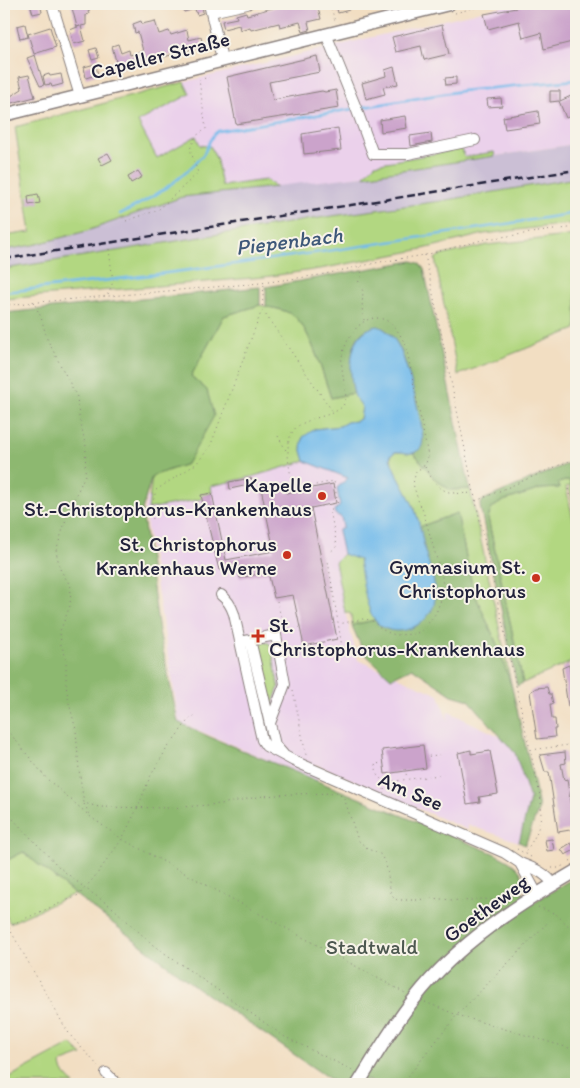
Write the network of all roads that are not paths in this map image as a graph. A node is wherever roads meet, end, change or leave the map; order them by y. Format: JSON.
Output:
{"nodes":[{"id":1,"x":52,"y":4,"type":"edge"},
{"id":2,"x":247,"y":4,"type":"edge"},
{"id":3,"x":449,"y":4,"type":"edge"},
{"id":4,"x":210,"y":8,"type":"edge"},
{"id":5,"x":332,"y":33,"type":"junction"},
{"id":6,"x":222,"y":60,"type":"junction"},
{"id":7,"x":80,"y":96,"type":"junction"},
{"id":8,"x":4,"y":115,"type":"edge"},
{"id":9,"x":475,"y":140,"type":"dead end"},
{"id":10,"x":220,"y":595,"type":"dead end"},
{"id":11,"x":245,"y":641,"type":"junction"},
{"id":12,"x":270,"y":723,"type":"junction"},
{"id":13,"x":286,"y":756,"type":"junction"},
{"id":14,"x":520,"y":863,"type":"junction"},
{"id":15,"x":576,"y":871,"type":"edge"},
{"id":16,"x":554,"y":885,"type":"junction"},
{"id":17,"x":537,"y":894,"type":"junction"},
{"id":18,"x":106,"y":1073,"type":"road end"},
{"id":19,"x":361,"y":1080,"type":"edge"},
{"id":20,"x":117,"y":1084,"type":"edge"}],
"edges":[{"from":1,"to":7,"type":"street"},
{"from":2,"to":4,"type":"street"},
{"from":3,"to":5,"type":"street","name":"Capeller Straße"},
{"from":4,"to":6,"type":"street"},
{"from":5,"to":6,"type":"street","name":"Capeller Straße"},
{"from":5,"to":9,"type":"street"},
{"from":6,"to":7,"type":"street","name":"Capeller Straße"},
{"from":7,"to":8,"type":"street","name":"Capeller Straße"},
{"from":10,"to":11,"type":"street","name":"Am See"},
{"from":11,"to":12,"type":"street","name":"Am See"},
{"from":11,"to":12,"type":"street"},
{"from":11,"to":13,"type":"street","name":"Am See"},
{"from":12,"to":13,"type":"street","name":"Am See"},
{"from":13,"to":14,"type":"street","name":"Am See"},
{"from":14,"to":16,"type":"street","name":"Am See"},
{"from":14,"to":17,"type":"street"},
{"from":15,"to":16,"type":"street","name":"Goetheweg"},
{"from":16,"to":17,"type":"street","name":"Goetheweg"},
{"from":17,"to":19,"type":"street","name":"Goetheweg"},
{"from":18,"to":20,"type":"street"}]}
